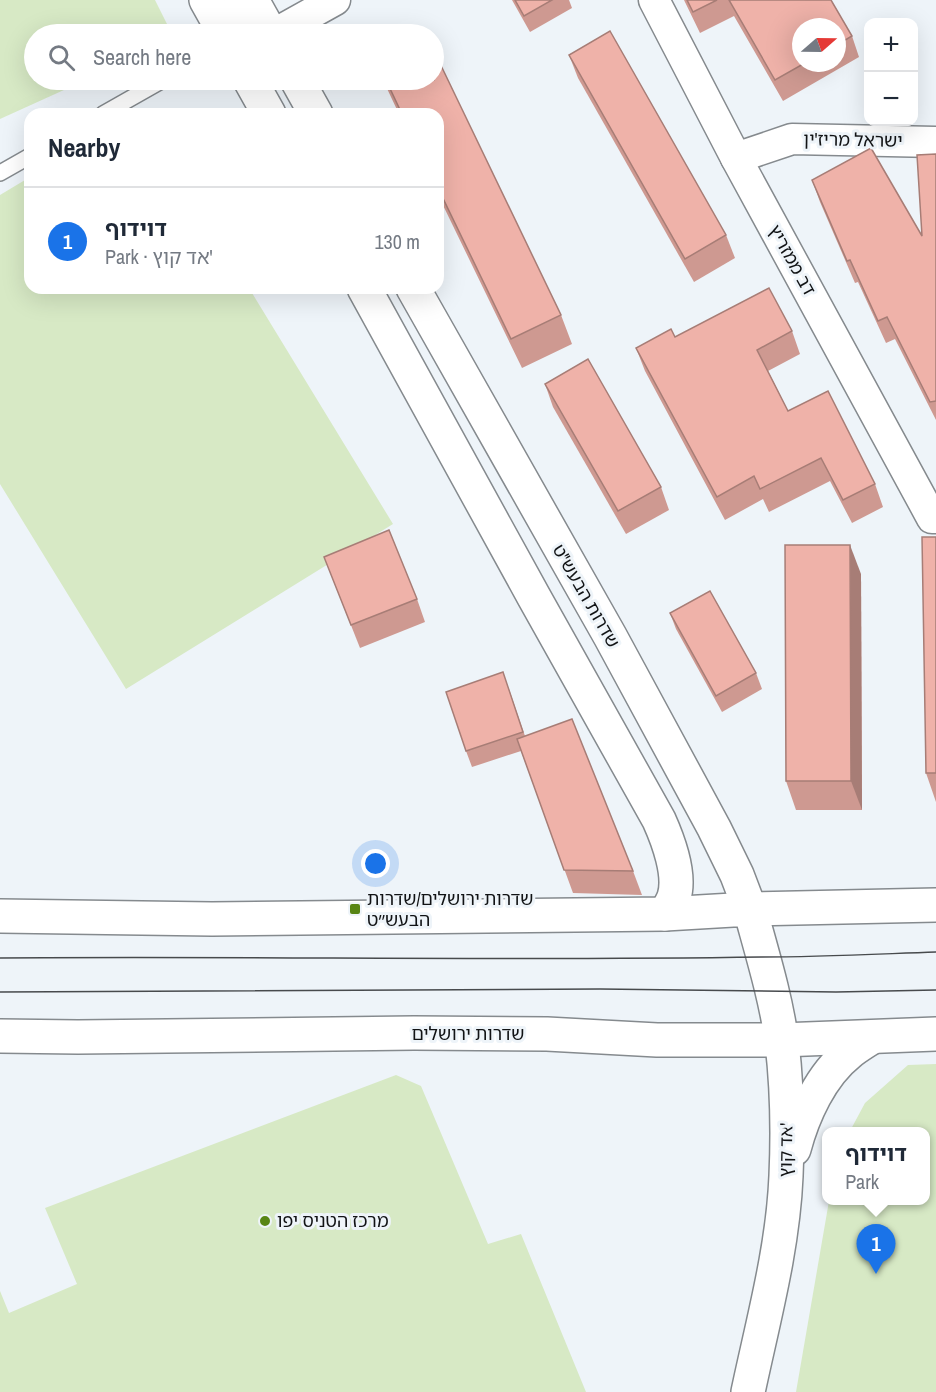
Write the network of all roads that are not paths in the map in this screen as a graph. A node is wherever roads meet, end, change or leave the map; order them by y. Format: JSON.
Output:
{"nodes":[{"id":1,"x":206,"y":0,"type":"edge"},
{"id":2,"x":241,"y":0,"type":"edge"},
{"id":3,"x":252,"y":0,"type":"edge"},
{"id":4,"x":335,"y":0,"type":"edge"},
{"id":5,"x":654,"y":0,"type":"edge"},
{"id":6,"x":220,"y":24,"type":"edge"},
{"id":7,"x":230,"y":24,"type":"edge"},
{"id":8,"x":266,"y":24,"type":"edge"},
{"id":9,"x":291,"y":24,"type":"edge"},
{"id":10,"x":145,"y":90,"type":"edge"},
{"id":11,"x":256,"y":90,"type":"edge"},
{"id":12,"x":303,"y":90,"type":"edge"},
{"id":13,"x":114,"y":108,"type":"edge"},
{"id":14,"x":266,"y":108,"type":"edge"},
{"id":15,"x":313,"y":108,"type":"edge"},
{"id":16,"x":936,"y":141,"type":"edge"},
{"id":17,"x":736,"y":158,"type":"junction"},
{"id":18,"x":24,"y":159,"type":"edge"},
{"id":19,"x":0,"y":173,"type":"edge"},
{"id":20,"x":367,"y":294,"type":"edge"},
{"id":21,"x":416,"y":294,"type":"edge"},
{"id":22,"x":934,"y":518,"type":"edge"},
{"id":23,"x":936,"y":904,"type":"edge"},
{"id":24,"x":750,"y":909,"type":"junction"},
{"id":25,"x":665,"y":914,"type":"junction"},
{"id":26,"x":0,"y":916,"type":"edge"},
{"id":27,"x":936,"y":1034,"type":"edge"},
{"id":28,"x":0,"y":1036,"type":"edge"},
{"id":29,"x":872,"y":1037,"type":"junction"},
{"id":30,"x":781,"y":1040,"type":"junction"},
{"id":31,"x":786,"y":1177,"type":"junction"},
{"id":32,"x":747,"y":1392,"type":"edge"}],
"edges":[{"from":1,"to":6,"type":"main road"},
{"from":2,"to":7,"type":"street"},
{"from":3,"to":8,"type":"main road"},
{"from":4,"to":9,"type":"street"},
{"from":5,"to":17,"type":"street","name":"דב ממזריץ"},
{"from":10,"to":13,"type":"lane"},
{"from":11,"to":14,"type":"main road"},
{"from":12,"to":15,"type":"main road"},
{"from":16,"to":17,"type":"street","name":"ישראל מריז'ין"},
{"from":17,"to":22,"type":"street","name":"דב ממזריץ"},
{"from":18,"to":19,"type":"lane"},
{"from":20,"to":25,"type":"main road"},
{"from":21,"to":24,"type":"main road","name":"שדרות הבעש\"ט"},
{"from":23,"to":24,"type":"main road"},
{"from":24,"to":25,"type":"main road"},
{"from":24,"to":30,"type":"main road","name":"אד קוץ'"},
{"from":25,"to":26,"type":"main road"},
{"from":27,"to":29,"type":"main road","name":"שדרות ירושלים"},
{"from":28,"to":30,"type":"main road","name":"שדרות ירושלים"},
{"from":29,"to":30,"type":"main road","name":"שדרות ירושלים"},
{"from":29,"to":31,"type":"main road"},
{"from":30,"to":31,"type":"main road","name":"אד קוץ'"},
{"from":31,"to":32,"type":"main road","name":"אד קוץ'"}]}
